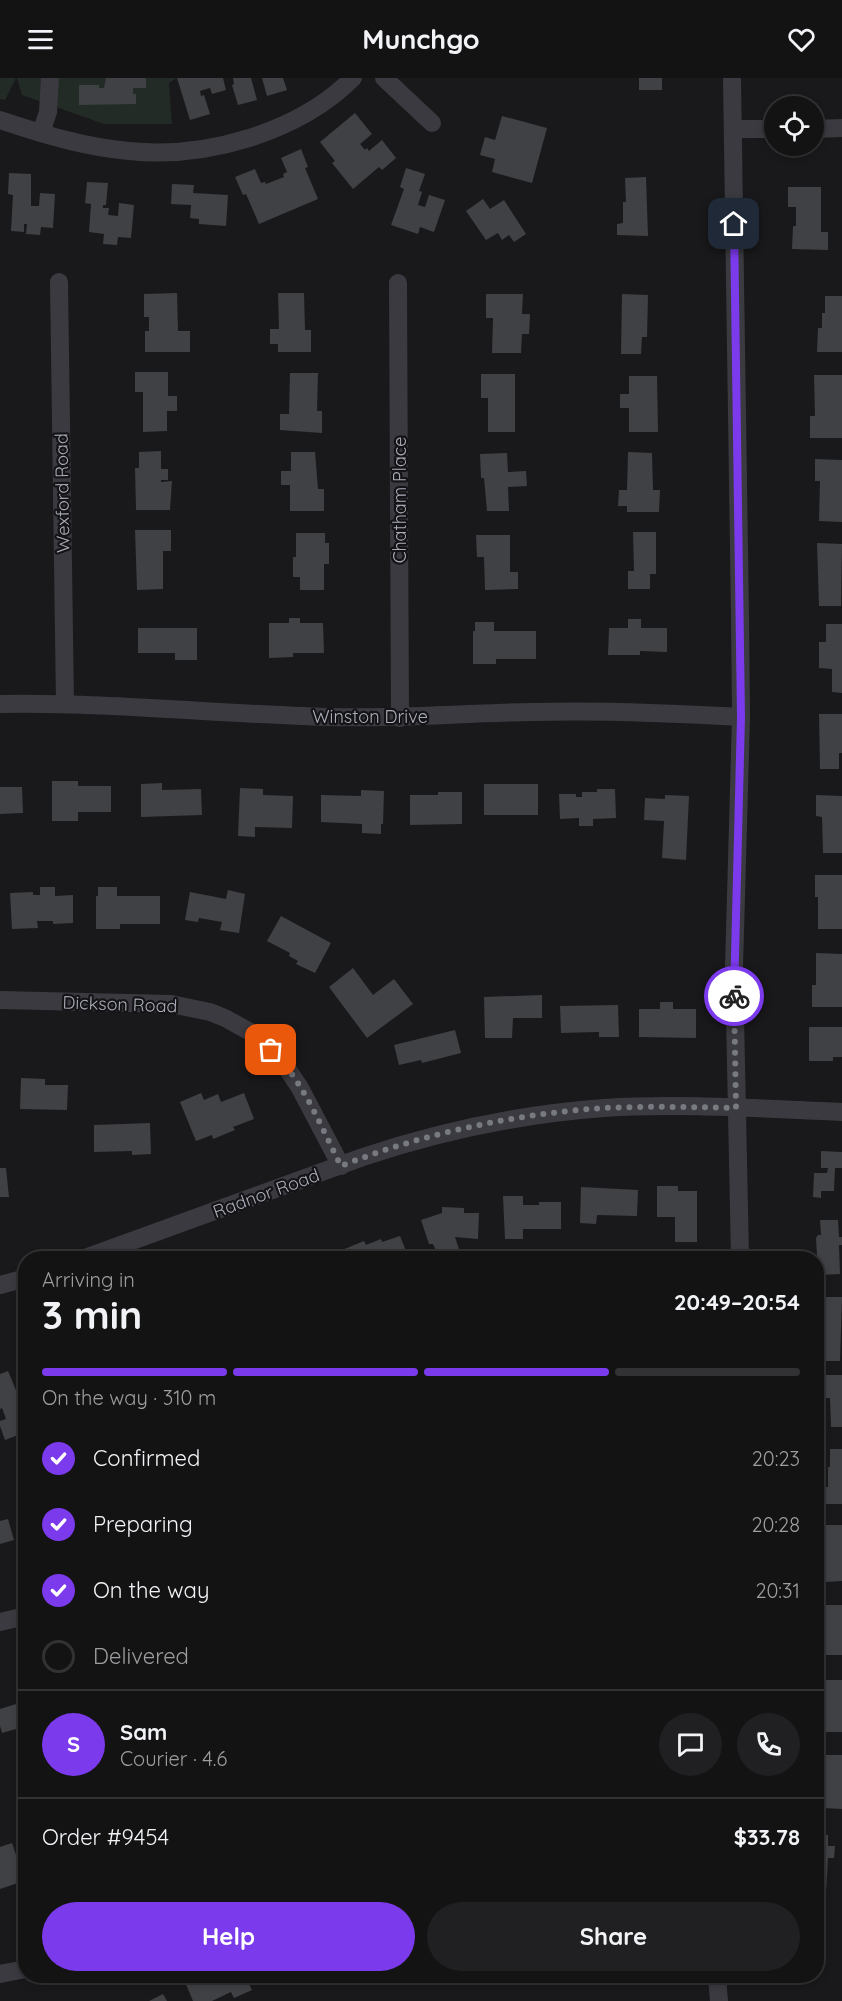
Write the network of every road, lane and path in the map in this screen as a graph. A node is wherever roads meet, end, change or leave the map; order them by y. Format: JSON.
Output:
{"nodes":[{"id":1,"x":50,"y":78,"type":"edge"},
{"id":2,"x":353,"y":78,"type":"edge"},
{"id":3,"x":384,"y":78,"type":"edge"},
{"id":4,"x":732,"y":78,"type":"edge"},
{"id":5,"x":0,"y":120,"type":"edge"},
{"id":6,"x":432,"y":123,"type":"dead end"},
{"id":7,"x":842,"y":128,"type":"edge"},
{"id":8,"x":733,"y":129,"type":"junction"},
{"id":9,"x":764,"y":129,"type":"edge"},
{"id":10,"x":824,"y":129,"type":"edge"},
{"id":11,"x":41,"y":133,"type":"junction"},
{"id":12,"x":59,"y":282,"type":"dead end"},
{"id":13,"x":398,"y":283,"type":"dead end"},
{"id":14,"x":0,"y":704,"type":"edge"},
{"id":15,"x":65,"y":704,"type":"junction"},
{"id":16,"x":400,"y":717,"type":"junction"},
{"id":17,"x":741,"y":717,"type":"junction"},
{"id":18,"x":0,"y":1000,"type":"edge"},
{"id":19,"x":736,"y":1108,"type":"junction"},
{"id":20,"x":842,"y":1112,"type":"edge"},
{"id":21,"x":341,"y":1166,"type":"junction"},
{"id":22,"x":104,"y":1251,"type":"edge"},
{"id":23,"x":740,"y":1251,"type":"edge"},
{"id":24,"x":18,"y":1280,"type":"edge"},
{"id":25,"x":0,"y":1285,"type":"edge"},
{"id":26,"x":18,"y":1618,"type":"edge"},
{"id":27,"x":0,"y":1622,"type":"edge"},
{"id":28,"x":18,"y":1971,"type":"edge"},
{"id":29,"x":0,"y":1974,"type":"edge"},
{"id":30,"x":718,"y":1983,"type":"edge"},
{"id":31,"x":719,"y":2001,"type":"edge"}],
"edges":[{"from":1,"to":11,"type":"street"},
{"from":2,"to":11,"type":"street"},
{"from":3,"to":6,"type":"street"},
{"from":4,"to":8,"type":"street"},
{"from":5,"to":11,"type":"street"},
{"from":7,"to":10,"type":"street"},
{"from":8,"to":9,"type":"street"},
{"from":8,"to":17,"type":"street"},
{"from":12,"to":15,"type":"street","name":"Wexford Road"},
{"from":13,"to":16,"type":"street","name":"Chatham Place"},
{"from":14,"to":15,"type":"street","name":"Winston Drive"},
{"from":15,"to":16,"type":"street","name":"Winston Drive"},
{"from":16,"to":17,"type":"street","name":"Winston Drive"},
{"from":17,"to":19,"type":"street"},
{"from":18,"to":21,"type":"street","name":"Dickson Road"},
{"from":19,"to":20,"type":"street","name":"Radnor Road"},
{"from":19,"to":21,"type":"street","name":"Radnor Road"},
{"from":19,"to":23,"type":"street"},
{"from":21,"to":22,"type":"street","name":"Radnor Road"},
{"from":24,"to":25,"type":"street"},
{"from":26,"to":27,"type":"street"},
{"from":28,"to":29,"type":"street"},
{"from":30,"to":31,"type":"street"}]}
